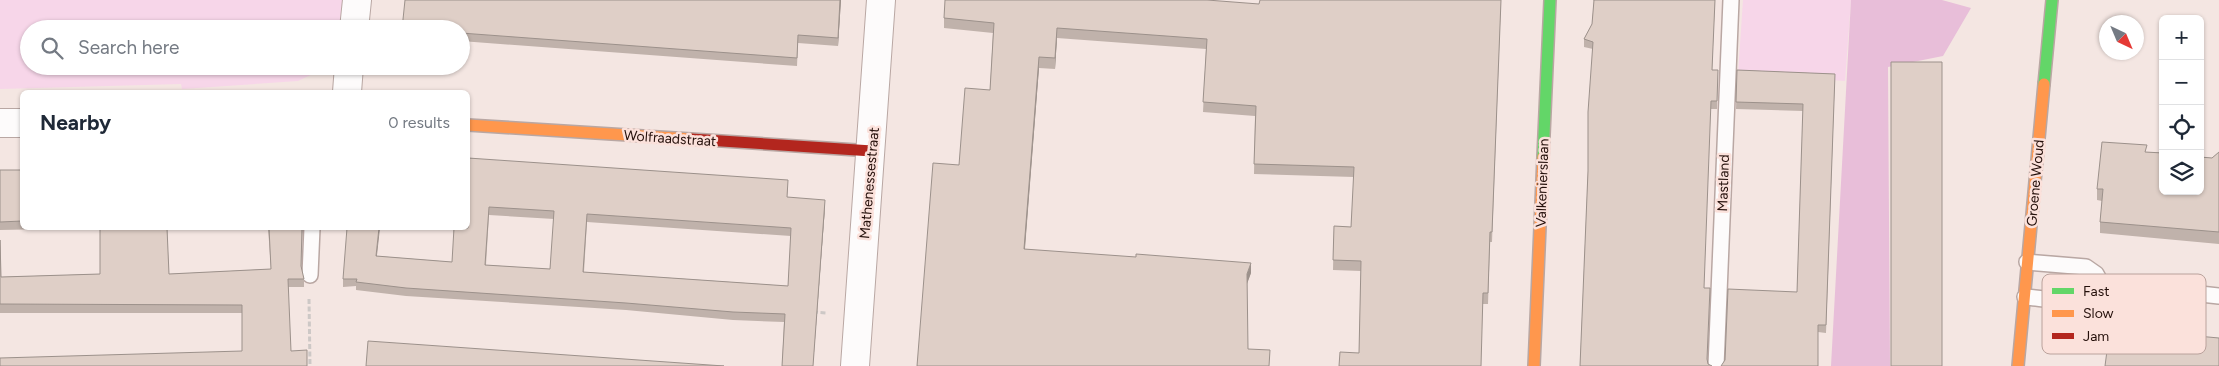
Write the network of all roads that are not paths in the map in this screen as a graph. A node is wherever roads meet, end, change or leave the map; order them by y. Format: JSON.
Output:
{"nodes":[{"id":1,"x":357,"y":0,"type":"edge"},
{"id":2,"x":881,"y":0,"type":"edge"},
{"id":3,"x":1550,"y":0,"type":"edge"},
{"id":4,"x":1730,"y":0,"type":"edge"},
{"id":5,"x":2052,"y":0,"type":"edge"},
{"id":6,"x":355,"y":20,"type":"edge"},
{"id":7,"x":349,"y":75,"type":"edge"},
{"id":8,"x":347,"y":90,"type":"edge"},
{"id":9,"x":0,"y":123,"type":"edge"},
{"id":10,"x":20,"y":123,"type":"edge"},
{"id":11,"x":470,"y":125,"type":"edge"},
{"id":12,"x":872,"y":151,"type":"junction"},
{"id":13,"x":312,"y":230,"type":"edge"},
{"id":14,"x":2027,"y":262,"type":"junction"},
{"id":15,"x":2096,"y":274,"type":"edge"},
{"id":16,"x":310,"y":275,"type":"road end"},
{"id":17,"x":2206,"y":295,"type":"edge"},
{"id":18,"x":2219,"y":296,"type":"edge"},
{"id":19,"x":2026,"y":297,"type":"junction"},
{"id":20,"x":2042,"y":298,"type":"edge"},
{"id":21,"x":855,"y":366,"type":"edge"},
{"id":22,"x":1534,"y":366,"type":"edge"},
{"id":23,"x":1716,"y":366,"type":"edge"},
{"id":24,"x":2018,"y":366,"type":"edge"}],
"edges":[{"from":1,"to":6,"type":"street"},
{"from":2,"to":12,"type":"street","name":"Mathenessestraat"},
{"from":3,"to":22,"type":"street","name":"Valkenierslaan"},
{"from":4,"to":23,"type":"lane","name":"Mastland"},
{"from":5,"to":14,"type":"street","name":"Groene Woud"},
{"from":7,"to":8,"type":"street"},
{"from":9,"to":10,"type":"street"},
{"from":11,"to":12,"type":"street","name":"Wolfraadstraat"},
{"from":12,"to":21,"type":"street","name":"Mathenessestraat"},
{"from":13,"to":16,"type":"lane"},
{"from":14,"to":15,"type":"lane"},
{"from":14,"to":19,"type":"street","name":"Groene Woud"},
{"from":17,"to":18,"type":"lane"},
{"from":19,"to":20,"type":"lane"},
{"from":19,"to":24,"type":"street","name":"Groene Woud"}]}
